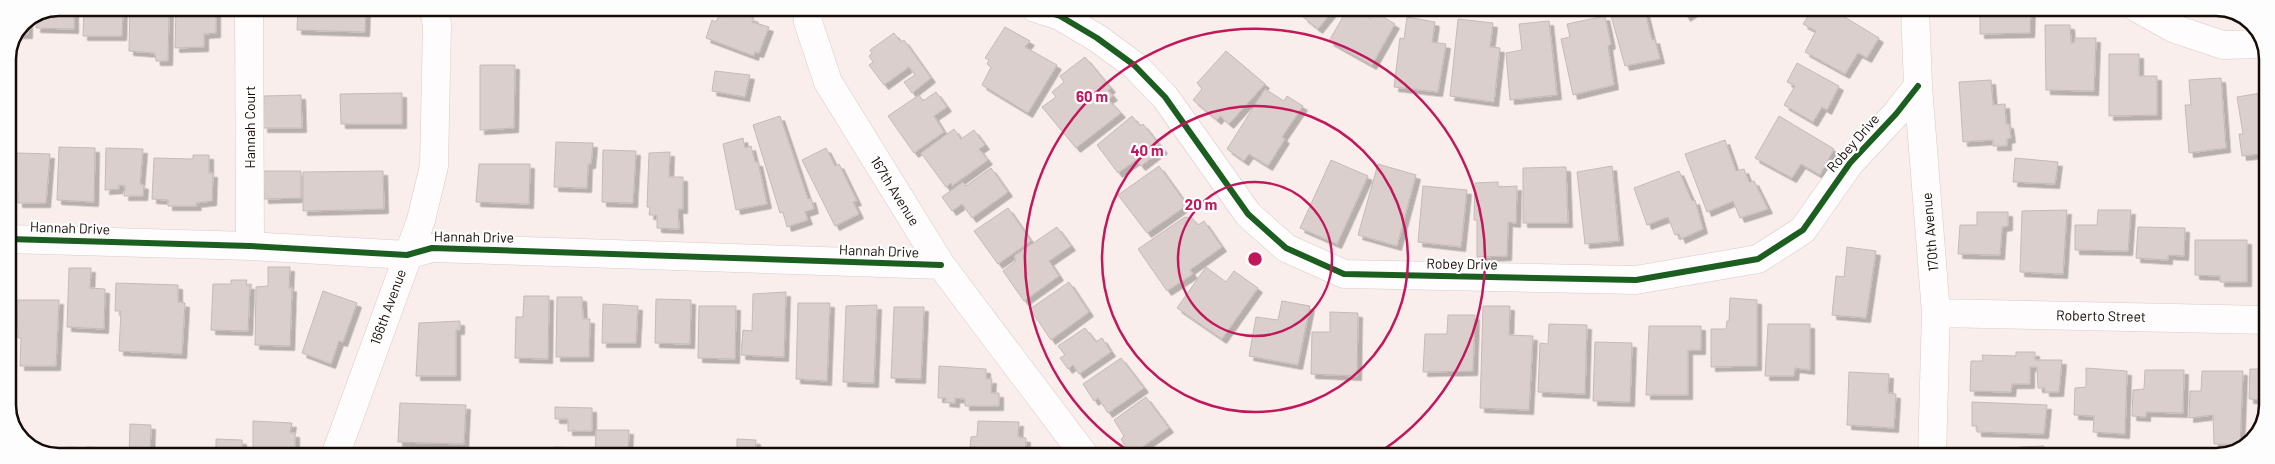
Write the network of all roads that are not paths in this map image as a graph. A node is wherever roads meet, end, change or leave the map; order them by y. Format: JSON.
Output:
{"nodes":[{"id":1,"x":249,"y":16,"type":"edge"},
{"id":2,"x":435,"y":16,"type":"edge"},
{"id":3,"x":808,"y":16,"type":"edge"},
{"id":4,"x":1060,"y":16,"type":"edge"},
{"id":5,"x":1915,"y":16,"type":"edge"},
{"id":6,"x":2151,"y":16,"type":"edge"},
{"id":7,"x":2255,"y":44,"type":"edge"},
{"id":8,"x":1918,"y":86,"type":"junction"},
{"id":9,"x":16,"y":239,"type":"edge"},
{"id":10,"x":250,"y":246,"type":"junction"},
{"id":11,"x":407,"y":254,"type":"junction"},
{"id":12,"x":941,"y":265,"type":"junction"},
{"id":13,"x":1936,"y":313,"type":"junction"},
{"id":14,"x":2259,"y":320,"type":"edge"},
{"id":15,"x":338,"y":448,"type":"edge"},
{"id":16,"x":1079,"y":448,"type":"edge"},
{"id":17,"x":1932,"y":448,"type":"edge"}],
"edges":[{"from":1,"to":10,"type":"street","name":"Hannah Court"},
{"from":2,"to":11,"type":"street","name":"166th Avenue"},
{"from":3,"to":12,"type":"street","name":"167th Avenue"},
{"from":4,"to":8,"type":"street","name":"Robey Drive"},
{"from":5,"to":8,"type":"street","name":"170th Avenue"},
{"from":6,"to":7,"type":"street"},
{"from":8,"to":13,"type":"street","name":"170th Avenue"},
{"from":9,"to":10,"type":"street","name":"Hannah Drive"},
{"from":10,"to":11,"type":"street","name":"Hannah Drive"},
{"from":11,"to":12,"type":"street","name":"Hannah Drive"},
{"from":11,"to":15,"type":"street","name":"166th Avenue"},
{"from":12,"to":16,"type":"street","name":"167th Avenue"},
{"from":13,"to":14,"type":"street","name":"Roberto Street"},
{"from":13,"to":17,"type":"street","name":"170th Avenue"}]}
